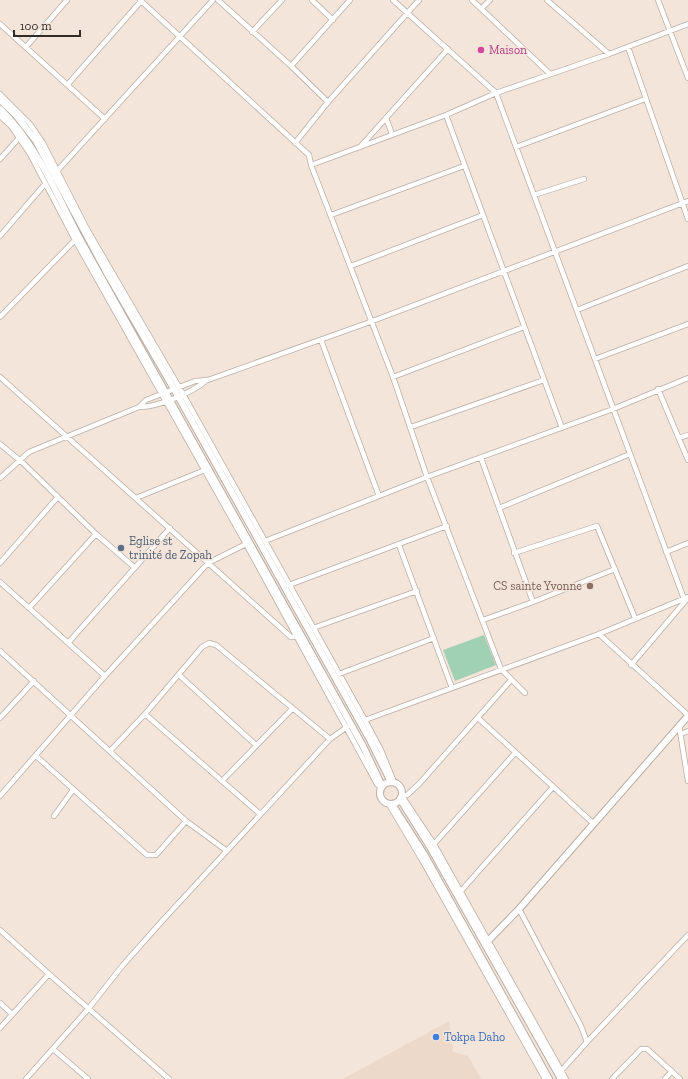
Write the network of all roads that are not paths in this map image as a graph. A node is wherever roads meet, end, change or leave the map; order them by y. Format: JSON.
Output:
{"nodes":[{"id":1,"x":141,"y":0,"type":"edge"},
{"id":2,"x":212,"y":0,"type":"edge"},
{"id":3,"x":218,"y":0,"type":"edge"},
{"id":4,"x":282,"y":0,"type":"edge"},
{"id":5,"x":312,"y":0,"type":"edge"},
{"id":6,"x":350,"y":0,"type":"edge"},
{"id":7,"x":393,"y":0,"type":"edge"},
{"id":8,"x":419,"y":0,"type":"edge"},
{"id":9,"x":472,"y":0,"type":"edge"},
{"id":10,"x":490,"y":0,"type":"edge"},
{"id":11,"x":547,"y":0,"type":"edge"},
{"id":12,"x":658,"y":0,"type":"edge"},
{"id":13,"x":65,"y":1,"type":"edge"},
{"id":14,"x":482,"y":9,"type":"junction"},
{"id":15,"x":407,"y":13,"type":"junction"},
{"id":16,"x":333,"y":20,"type":"junction"},
{"id":17,"x":0,"y":24,"type":"edge"},
{"id":18,"x":688,"y":24,"type":"edge"},
{"id":19,"x":671,"y":30,"type":"junction"},
{"id":20,"x":252,"y":32,"type":"junction"},
{"id":21,"x":180,"y":37,"type":"junction"},
{"id":22,"x":26,"y":47,"type":"junction"},
{"id":23,"x":628,"y":47,"type":"junction"},
{"id":24,"x":448,"y":49,"type":"junction"},
{"id":25,"x":609,"y":54,"type":"junction"},
{"id":26,"x":291,"y":66,"type":"junction"},
{"id":27,"x":550,"y":74,"type":"junction"},
{"id":28,"x":688,"y":78,"type":"edge"},
{"id":29,"x":68,"y":84,"type":"junction"},
{"id":30,"x":496,"y":93,"type":"junction"},
{"id":31,"x":0,"y":94,"type":"edge"},
{"id":32,"x":645,"y":99,"type":"junction"},
{"id":33,"x":0,"y":100,"type":"edge"},
{"id":34,"x":328,"y":102,"type":"junction"},
{"id":35,"x":0,"y":109,"type":"edge"},
{"id":36,"x":446,"y":115,"type":"junction"},
{"id":37,"x":0,"y":116,"type":"edge"},
{"id":38,"x":386,"y":118,"type":"junction"},
{"id":39,"x":105,"y":119,"type":"junction"},
{"id":40,"x":392,"y":134,"type":"junction"},
{"id":41,"x":19,"y":138,"type":"junction"},
{"id":42,"x":295,"y":143,"type":"junction"},
{"id":43,"x":516,"y":147,"type":"junction"},
{"id":44,"x":359,"y":149,"type":"junction"},
{"id":45,"x":0,"y":159,"type":"edge"},
{"id":46,"x":311,"y":165,"type":"junction"},
{"id":47,"x":464,"y":166,"type":"junction"},
{"id":48,"x":57,"y":171,"type":"junction"},
{"id":49,"x":584,"y":179,"type":"dead end"},
{"id":50,"x":45,"y":184,"type":"junction"},
{"id":51,"x":534,"y":195,"type":"junction"},
{"id":52,"x":686,"y":202,"type":"edge"},
{"id":53,"x":483,"y":215,"type":"junction"},
{"id":54,"x":331,"y":216,"type":"junction"},
{"id":55,"x":688,"y":219,"type":"edge"},
{"id":56,"x":0,"y":236,"type":"edge"},
{"id":57,"x":75,"y":240,"type":"junction"},
{"id":58,"x":555,"y":252,"type":"junction"},
{"id":59,"x":351,"y":266,"type":"junction"},
{"id":60,"x":688,"y":266,"type":"edge"},
{"id":61,"x":504,"y":272,"type":"junction"},
{"id":62,"x":576,"y":310,"type":"junction"},
{"id":63,"x":0,"y":317,"type":"edge"},
{"id":64,"x":370,"y":322,"type":"junction"},
{"id":65,"x":688,"y":324,"type":"edge"},
{"id":66,"x":524,"y":327,"type":"junction"},
{"id":67,"x":321,"y":340,"type":"junction"},
{"id":68,"x":595,"y":359,"type":"junction"},
{"id":69,"x":0,"y":377,"type":"edge"},
{"id":70,"x":393,"y":377,"type":"junction"},
{"id":71,"x":688,"y":378,"type":"edge"},
{"id":72,"x":208,"y":380,"type":"junction"},
{"id":73,"x":544,"y":380,"type":"junction"},
{"id":74,"x":177,"y":388,"type":"junction"},
{"id":75,"x":658,"y":389,"type":"junction"},
{"id":76,"x":164,"y":393,"type":"junction"},
{"id":77,"x":181,"y":395,"type":"junction"},
{"id":78,"x":168,"y":400,"type":"junction"},
{"id":79,"x":139,"y":407,"type":"junction"},
{"id":80,"x":613,"y":409,"type":"junction"},
{"id":81,"x":411,"y":427,"type":"junction"},
{"id":82,"x":562,"y":428,"type":"junction"},
{"id":83,"x":688,"y":435,"type":"edge"},
{"id":84,"x":66,"y":438,"type":"junction"},
{"id":85,"x":679,"y":438,"type":"junction"},
{"id":86,"x":0,"y":444,"type":"edge"},
{"id":87,"x":630,"y":454,"type":"junction"},
{"id":88,"x":481,"y":458,"type":"junction"},
{"id":89,"x":688,"y":460,"type":"edge"},
{"id":90,"x":20,"y":461,"type":"junction"},
{"id":91,"x":205,"y":470,"type":"junction"},
{"id":92,"x":427,"y":477,"type":"junction"},
{"id":93,"x":0,"y":478,"type":"edge"},
{"id":94,"x":379,"y":496,"type":"junction"},
{"id":95,"x":57,"y":498,"type":"junction"},
{"id":96,"x":136,"y":498,"type":"junction"},
{"id":97,"x":499,"y":508,"type":"junction"},
{"id":98,"x":447,"y":526,"type":"junction"},
{"id":99,"x":170,"y":528,"type":"junction"},
{"id":100,"x":96,"y":534,"type":"junction"},
{"id":101,"x":265,"y":540,"type":"junction"},
{"id":102,"x":688,"y":543,"type":"edge"},
{"id":103,"x":246,"y":544,"type":"junction"},
{"id":104,"x":399,"y":545,"type":"junction"},
{"id":105,"x":666,"y":552,"type":"junction"},
{"id":106,"x":514,"y":553,"type":"junction"},
{"id":107,"x":208,"y":563,"type":"junction"},
{"id":108,"x":0,"y":564,"type":"edge"},
{"id":109,"x":134,"y":567,"type":"junction"},
{"id":110,"x":615,"y":569,"type":"junction"},
{"id":111,"x":0,"y":582,"type":"edge"},
{"id":112,"x":289,"y":585,"type":"junction"},
{"id":113,"x":417,"y":591,"type":"junction"},
{"id":114,"x":686,"y":598,"type":"edge"},
{"id":115,"x":533,"y":602,"type":"junction"},
{"id":116,"x":29,"y":608,"type":"junction"},
{"id":117,"x":635,"y":618,"type":"junction"},
{"id":118,"x":483,"y":620,"type":"junction"},
{"id":119,"x":313,"y":628,"type":"junction"},
{"id":120,"x":599,"y":634,"type":"junction"},
{"id":121,"x":297,"y":637,"type":"junction"},
{"id":122,"x":434,"y":638,"type":"junction"},
{"id":123,"x":68,"y":642,"type":"junction"},
{"id":124,"x":0,"y":651,"type":"edge"},
{"id":125,"x":631,"y":665,"type":"junction"},
{"id":126,"x":501,"y":669,"type":"junction"},
{"id":127,"x":339,"y":674,"type":"junction"},
{"id":128,"x":179,"y":675,"type":"junction"},
{"id":129,"x":105,"y":676,"type":"junction"},
{"id":130,"x":511,"y":680,"type":"junction"},
{"id":131,"x":34,"y":681,"type":"junction"},
{"id":132,"x":452,"y":688,"type":"junction"},
{"id":133,"x":525,"y":693,"type":"dead end"},
{"id":134,"x":292,"y":709,"type":"junction"},
{"id":135,"x":145,"y":714,"type":"junction"},
{"id":136,"x":688,"y":715,"type":"edge"},
{"id":137,"x":71,"y":716,"type":"junction"},
{"id":138,"x":0,"y":718,"type":"edge"},
{"id":139,"x":478,"y":718,"type":"junction"},
{"id":140,"x":365,"y":720,"type":"junction"},
{"id":141,"x":679,"y":725,"type":"junction"},
{"id":142,"x":347,"y":728,"type":"junction"},
{"id":143,"x":688,"y":731,"type":"edge"},
{"id":144,"x":681,"y":734,"type":"junction"},
{"id":145,"x":330,"y":738,"type":"junction"},
{"id":146,"x":256,"y":745,"type":"junction"},
{"id":147,"x":110,"y":751,"type":"junction"},
{"id":148,"x":515,"y":753,"type":"junction"},
{"id":149,"x":36,"y":756,"type":"junction"},
{"id":150,"x":222,"y":781,"type":"junction"},
{"id":151,"x":688,"y":781,"type":"edge"},
{"id":152,"x":392,"y":782,"type":"junction"},
{"id":153,"x":382,"y":787,"type":"junction"},
{"id":154,"x":553,"y":787,"type":"junction"},
{"id":155,"x":73,"y":790,"type":"junction"},
{"id":156,"x":0,"y":796,"type":"edge"},
{"id":157,"x":401,"y":798,"type":"junction"},
{"id":158,"x":390,"y":804,"type":"junction"},
{"id":159,"x":260,"y":814,"type":"junction"},
{"id":160,"x":54,"y":816,"type":"dead end"},
{"id":161,"x":186,"y":821,"type":"junction"},
{"id":162,"x":594,"y":824,"type":"junction"},
{"id":163,"x":434,"y":844,"type":"junction"},
{"id":164,"x":227,"y":851,"type":"junction"},
{"id":165,"x":461,"y":891,"type":"junction"},
{"id":166,"x":519,"y":909,"type":"junction"},
{"id":167,"x":0,"y":930,"type":"edge"},
{"id":168,"x":688,"y":936,"type":"edge"},
{"id":169,"x":487,"y":942,"type":"junction"},
{"id":170,"x":49,"y":974,"type":"junction"},
{"id":171,"x":0,"y":1003,"type":"edge"},
{"id":172,"x":89,"y":1008,"type":"junction"},
{"id":173,"x":12,"y":1014,"type":"junction"},
{"id":174,"x":0,"y":1028,"type":"edge"},
{"id":175,"x":587,"y":1042,"type":"junction"},
{"id":176,"x":53,"y":1049,"type":"junction"},
{"id":177,"x":561,"y":1071,"type":"junction"},
{"id":178,"x":672,"y":1071,"type":"junction"},
{"id":179,"x":26,"y":1079,"type":"edge"},
{"id":180,"x":88,"y":1079,"type":"edge"},
{"id":181,"x":169,"y":1079,"type":"edge"},
{"id":182,"x":545,"y":1079,"type":"edge"},
{"id":183,"x":549,"y":1079,"type":"edge"},
{"id":184,"x":561,"y":1079,"type":"edge"},
{"id":185,"x":566,"y":1079,"type":"edge"},
{"id":186,"x":612,"y":1079,"type":"edge"},
{"id":187,"x":665,"y":1079,"type":"edge"},
{"id":188,"x":680,"y":1079,"type":"edge"}],
"edges":[{"from":1,"to":21,"type":"street"},
{"from":1,"to":29,"type":"street"},
{"from":2,"to":21,"type":"street"},
{"from":3,"to":20,"type":"street"},
{"from":4,"to":20,"type":"street"},
{"from":5,"to":16,"type":"street"},
{"from":6,"to":16,"type":"street"},
{"from":7,"to":15,"type":"street"},
{"from":8,"to":15,"type":"street"},
{"from":9,"to":14,"type":"street"},
{"from":10,"to":14,"type":"street"},
{"from":11,"to":25,"type":"street"},
{"from":12,"to":19,"type":"street"},
{"from":13,"to":22,"type":"street"},
{"from":14,"to":27,"type":"street"},
{"from":15,"to":24,"type":"street"},
{"from":15,"to":34,"type":"street"},
{"from":16,"to":26,"type":"street"},
{"from":17,"to":22,"type":"street"},
{"from":18,"to":19,"type":"street"},
{"from":19,"to":23,"type":"street"},
{"from":19,"to":28,"type":"street"},
{"from":20,"to":26,"type":"street"},
{"from":21,"to":39,"type":"street"},
{"from":21,"to":42,"type":"street"},
{"from":22,"to":29,"type":"street"},
{"from":23,"to":25,"type":"street"},
{"from":23,"to":32,"type":"street"},
{"from":24,"to":30,"type":"street"},
{"from":24,"to":38,"type":"street"},
{"from":25,"to":27,"type":"street"},
{"from":26,"to":34,"type":"street"},
{"from":27,"to":30,"type":"street"},
{"from":29,"to":39,"type":"street"},
{"from":30,"to":36,"type":"street"},
{"from":30,"to":43,"type":"street"},
{"from":31,"to":48,"type":"street"},
{"from":32,"to":43,"type":"street"},
{"from":32,"to":52,"type":"street"},
{"from":33,"to":74,"type":"main road"},
{"from":34,"to":42,"type":"street"},
{"from":35,"to":76,"type":"main road"},
{"from":36,"to":40,"type":"street"},
{"from":36,"to":47,"type":"street"},
{"from":37,"to":41,"type":"street"},
{"from":38,"to":40,"type":"street"},
{"from":38,"to":44,"type":"street"},
{"from":39,"to":48,"type":"street"},
{"from":40,"to":44,"type":"street"},
{"from":41,"to":45,"type":"street"},
{"from":41,"to":50,"type":"street"},
{"from":42,"to":46,"type":"street"},
{"from":43,"to":51,"type":"street"},
{"from":44,"to":46,"type":"street"},
{"from":46,"to":54,"type":"street"},
{"from":47,"to":53,"type":"street"},
{"from":47,"to":54,"type":"street"},
{"from":48,"to":74,"type":"street"},
{"from":49,"to":51,"type":"street"},
{"from":50,"to":56,"type":"street"},
{"from":50,"to":57,"type":"street"},
{"from":51,"to":58,"type":"street"},
{"from":52,"to":55,"type":"street"},
{"from":52,"to":58,"type":"street"},
{"from":53,"to":59,"type":"street"},
{"from":53,"to":61,"type":"street"},
{"from":54,"to":59,"type":"street"},
{"from":57,"to":63,"type":"street"},
{"from":57,"to":76,"type":"street"},
{"from":58,"to":61,"type":"street"},
{"from":58,"to":62,"type":"street"},
{"from":59,"to":64,"type":"street"},
{"from":60,"to":62,"type":"street"},
{"from":61,"to":64,"type":"street"},
{"from":61,"to":66,"type":"street"},
{"from":62,"to":68,"type":"street"},
{"from":64,"to":67,"type":"street"},
{"from":64,"to":70,"type":"street"},
{"from":65,"to":68,"type":"street"},
{"from":66,"to":70,"type":"street"},
{"from":66,"to":73,"type":"street"},
{"from":67,"to":72,"type":"street"},
{"from":67,"to":94,"type":"street"},
{"from":68,"to":80,"type":"street"},
{"from":69,"to":84,"type":"street"},
{"from":70,"to":81,"type":"street"},
{"from":71,"to":75,"type":"street"},
{"from":72,"to":74,"type":"street"},
{"from":72,"to":77,"type":"street"},
{"from":73,"to":81,"type":"street"},
{"from":73,"to":82,"type":"street"},
{"from":74,"to":76,"type":"street"},
{"from":74,"to":77,"type":"main road"},
{"from":75,"to":80,"type":"street"},
{"from":75,"to":85,"type":"street"},
{"from":76,"to":78,"type":"main road"},
{"from":76,"to":79,"type":"street"},
{"from":77,"to":78,"type":"street"},
{"from":77,"to":101,"type":"street"},
{"from":77,"to":152,"type":"main road"},
{"from":78,"to":79,"type":"street"},
{"from":78,"to":91,"type":"street"},
{"from":78,"to":153,"type":"main road"},
{"from":79,"to":84,"type":"street"},
{"from":80,"to":82,"type":"street"},
{"from":80,"to":87,"type":"street"},
{"from":81,"to":92,"type":"street"},
{"from":82,"to":88,"type":"street"},
{"from":83,"to":85,"type":"street"},
{"from":84,"to":90,"type":"street"},
{"from":84,"to":96,"type":"street"},
{"from":85,"to":89,"type":"street"},
{"from":86,"to":90,"type":"street"},
{"from":87,"to":97,"type":"street"},
{"from":87,"to":105,"type":"street"},
{"from":88,"to":92,"type":"street"},
{"from":88,"to":97,"type":"street"},
{"from":90,"to":93,"type":"street"},
{"from":90,"to":95,"type":"street"},
{"from":91,"to":96,"type":"street"},
{"from":91,"to":103,"type":"street"},
{"from":92,"to":94,"type":"street"},
{"from":92,"to":98,"type":"street"},
{"from":94,"to":101,"type":"street"},
{"from":95,"to":100,"type":"street"},
{"from":95,"to":108,"type":"street"},
{"from":96,"to":99,"type":"street"},
{"from":97,"to":106,"type":"street"},
{"from":98,"to":104,"type":"street"},
{"from":98,"to":118,"type":"street"},
{"from":99,"to":107,"type":"street"},
{"from":99,"to":109,"type":"street"},
{"from":100,"to":109,"type":"street"},
{"from":100,"to":116,"type":"street"},
{"from":101,"to":112,"type":"street"},
{"from":102,"to":105,"type":"street"},
{"from":103,"to":107,"type":"street"},
{"from":103,"to":121,"type":"street"},
{"from":104,"to":112,"type":"street"},
{"from":104,"to":113,"type":"street"},
{"from":105,"to":114,"type":"street"},
{"from":106,"to":110,"type":"street"},
{"from":106,"to":115,"type":"street"},
{"from":107,"to":121,"type":"street"},
{"from":107,"to":129,"type":"street"},
{"from":109,"to":123,"type":"street"},
{"from":110,"to":115,"type":"street"},
{"from":110,"to":117,"type":"street"},
{"from":111,"to":116,"type":"street"},
{"from":112,"to":119,"type":"street"},
{"from":113,"to":119,"type":"street"},
{"from":113,"to":122,"type":"street"},
{"from":114,"to":117,"type":"street"},
{"from":114,"to":125,"type":"street"},
{"from":115,"to":118,"type":"street"},
{"from":116,"to":123,"type":"street"},
{"from":117,"to":120,"type":"street"},
{"from":118,"to":126,"type":"street"},
{"from":119,"to":127,"type":"street"},
{"from":120,"to":125,"type":"street"},
{"from":120,"to":126,"type":"street"},
{"from":121,"to":142,"type":"street"},
{"from":122,"to":127,"type":"street"},
{"from":122,"to":132,"type":"street"},
{"from":123,"to":129,"type":"street"},
{"from":124,"to":131,"type":"street"},
{"from":125,"to":136,"type":"street"},
{"from":126,"to":130,"type":"street"},
{"from":126,"to":132,"type":"street"},
{"from":127,"to":140,"type":"street"},
{"from":128,"to":134,"type":"street"},
{"from":128,"to":135,"type":"street"},
{"from":128,"to":146,"type":"street"},
{"from":129,"to":137,"type":"street"},
{"from":130,"to":133,"type":"street"},
{"from":130,"to":139,"type":"street"},
{"from":131,"to":137,"type":"street"},
{"from":131,"to":138,"type":"street"},
{"from":132,"to":140,"type":"street"},
{"from":134,"to":145,"type":"street"},
{"from":134,"to":146,"type":"street"},
{"from":135,"to":147,"type":"street"},
{"from":135,"to":150,"type":"street"},
{"from":136,"to":141,"type":"main road"},
{"from":137,"to":147,"type":"street"},
{"from":137,"to":149,"type":"street"},
{"from":139,"to":148,"type":"street"},
{"from":139,"to":157,"type":"street"},
{"from":140,"to":152,"type":"street"},
{"from":141,"to":144,"type":"street"},
{"from":141,"to":162,"type":"main road"},
{"from":142,"to":145,"type":"street"},
{"from":142,"to":153,"type":"street"},
{"from":143,"to":144,"type":"street"},
{"from":144,"to":151,"type":"street"},
{"from":145,"to":159,"type":"street"},
{"from":146,"to":150,"type":"street"},
{"from":147,"to":161,"type":"street"},
{"from":148,"to":154,"type":"street"},
{"from":148,"to":163,"type":"street"},
{"from":149,"to":155,"type":"street"},
{"from":149,"to":156,"type":"street"},
{"from":150,"to":159,"type":"street"},
{"from":152,"to":153,"type":"main road"},
{"from":152,"to":157,"type":"main road"},
{"from":153,"to":158,"type":"main road"},
{"from":154,"to":162,"type":"street"},
{"from":154,"to":165,"type":"street"},
{"from":155,"to":160,"type":"street"},
{"from":155,"to":161,"type":"street"},
{"from":157,"to":158,"type":"main road"},
{"from":157,"to":163,"type":"street"},
{"from":157,"to":169,"type":"main road"},
{"from":158,"to":182,"type":"street"},
{"from":158,"to":183,"type":"main road"},
{"from":159,"to":164,"type":"street"},
{"from":161,"to":164,"type":"street"},
{"from":162,"to":166,"type":"main road"},
{"from":163,"to":165,"type":"street"},
{"from":164,"to":172,"type":"street"},
{"from":165,"to":169,"type":"street"},
{"from":166,"to":169,"type":"main road"},
{"from":166,"to":175,"type":"street"},
{"from":167,"to":170,"type":"street"},
{"from":168,"to":175,"type":"street"},
{"from":169,"to":177,"type":"street"},
{"from":169,"to":184,"type":"main road"},
{"from":170,"to":172,"type":"street"},
{"from":170,"to":173,"type":"street"},
{"from":171,"to":173,"type":"street"},
{"from":172,"to":176,"type":"street"},
{"from":172,"to":181,"type":"street"},
{"from":173,"to":174,"type":"street"},
{"from":175,"to":177,"type":"street"},
{"from":176,"to":179,"type":"street"},
{"from":176,"to":180,"type":"street"},
{"from":177,"to":185,"type":"street"},
{"from":178,"to":186,"type":"street"},
{"from":178,"to":187,"type":"street"},
{"from":178,"to":188,"type":"street"}]}
